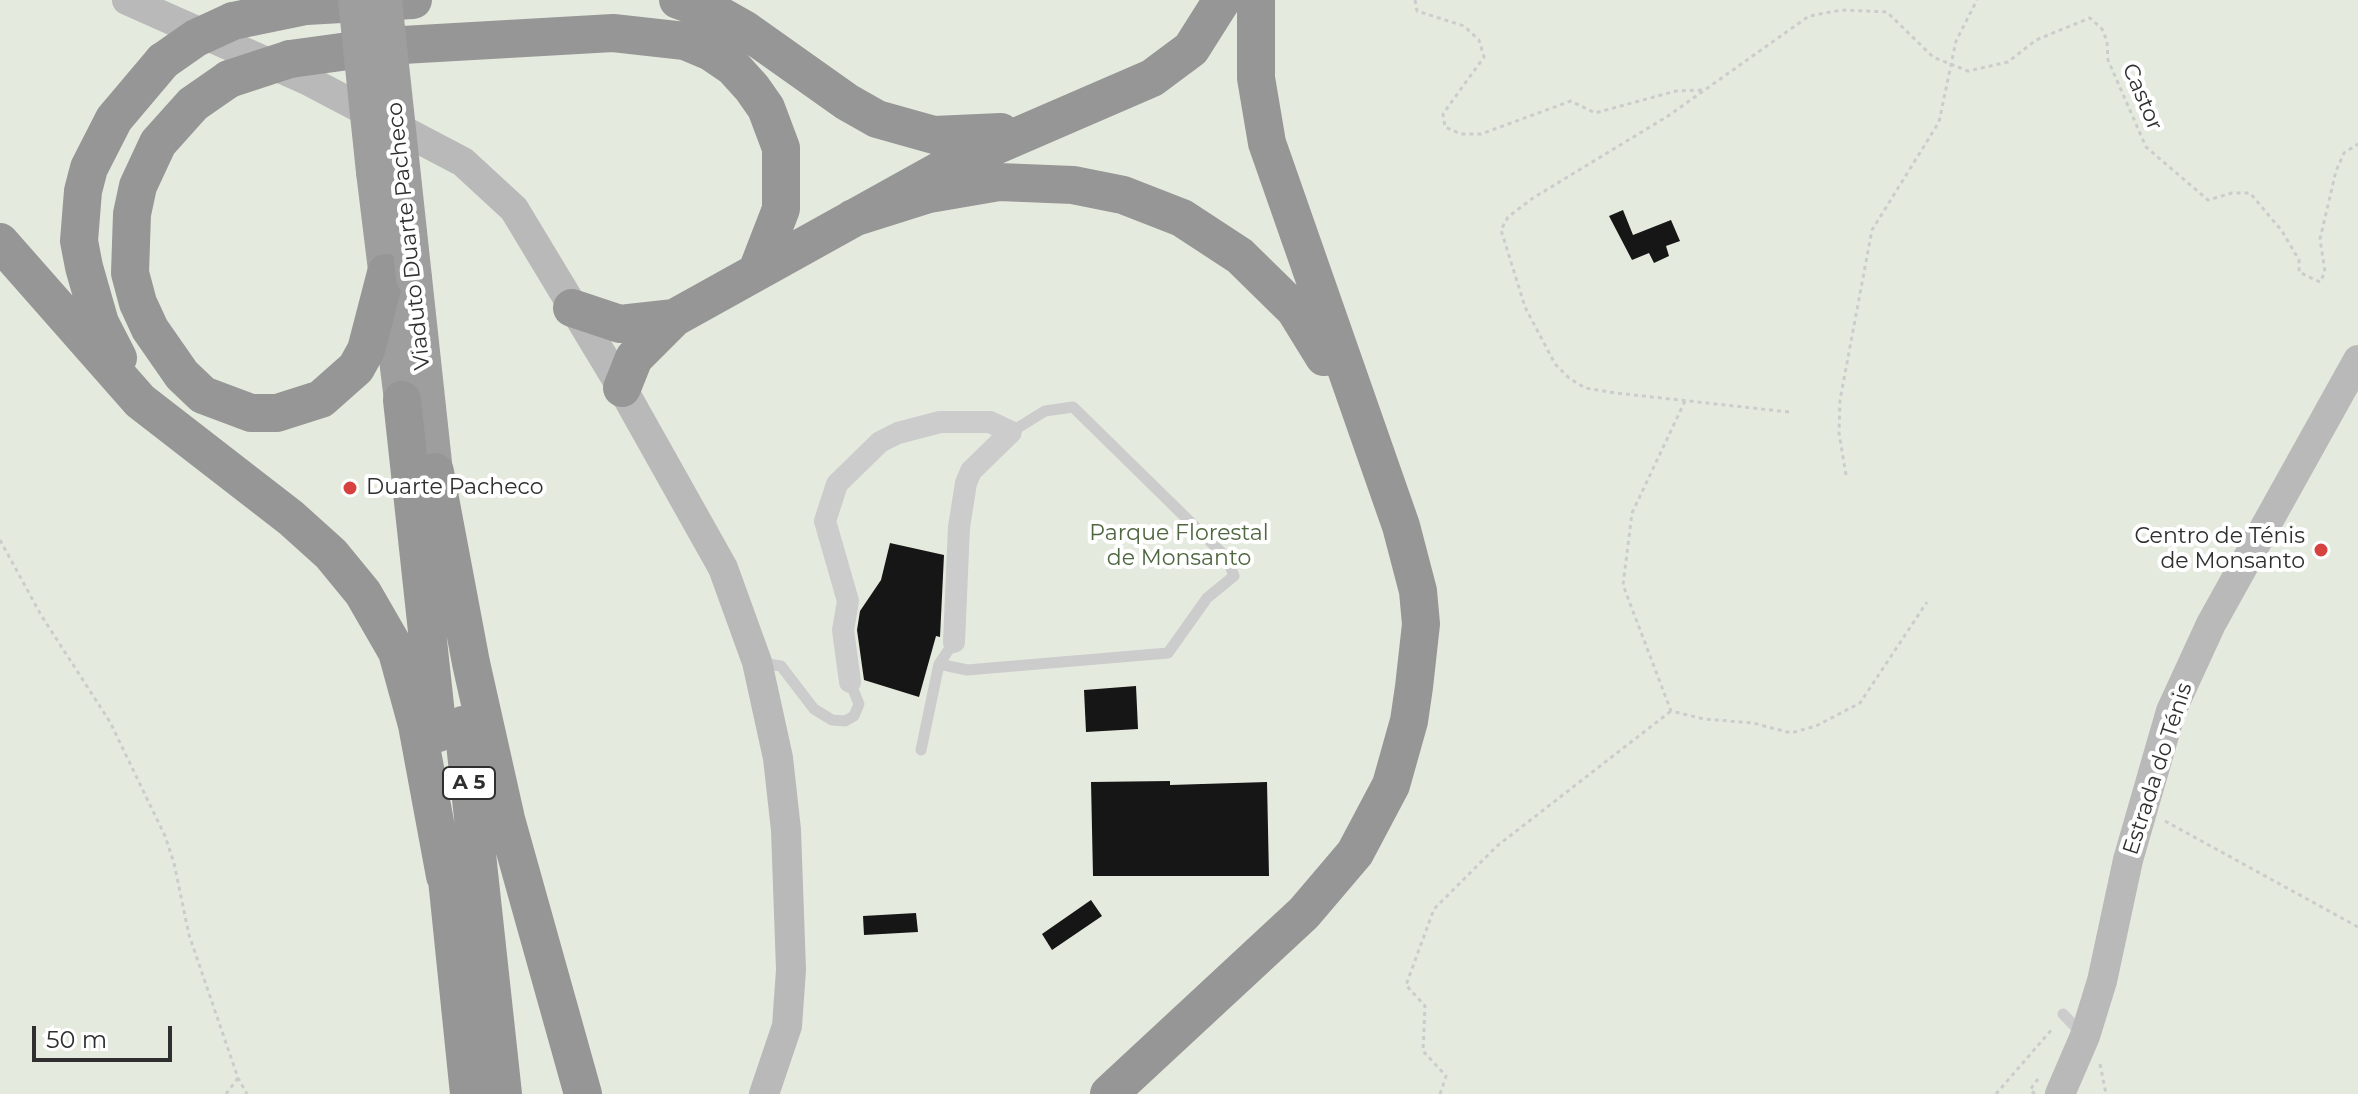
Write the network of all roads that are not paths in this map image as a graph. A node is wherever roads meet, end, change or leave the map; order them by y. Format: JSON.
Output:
{"nodes":[{"id":1,"x":127,"y":0,"type":"edge"},
{"id":2,"x":356,"y":0,"type":"edge"},
{"id":3,"x":384,"y":0,"type":"edge"},
{"id":4,"x":413,"y":0,"type":"edge"},
{"id":5,"x":678,"y":0,"type":"edge"},
{"id":6,"x":1222,"y":0,"type":"edge"},
{"id":7,"x":1256,"y":0,"type":"edge"},
{"id":8,"x":1036,"y":127,"type":"junction"},
{"id":9,"x":853,"y":218,"type":"junction"},
{"id":10,"x":0,"y":242,"type":"edge"},
{"id":11,"x":394,"y":265,"type":"junction"},
{"id":12,"x":757,"y":271,"type":"junction"},
{"id":13,"x":572,"y":308,"type":"junction"},
{"id":14,"x":674,"y":318,"type":"junction"},
{"id":15,"x":2358,"y":360,"type":"edge"},
{"id":16,"x":622,"y":388,"type":"junction"},
{"id":17,"x":402,"y":400,"type":"joint"},
{"id":18,"x":1011,"y":432,"type":"junction"},
{"id":19,"x":195,"y":446,"type":"junction"},
{"id":20,"x":435,"y":472,"type":"junction"},
{"id":21,"x":954,"y":642,"type":"joint"},
{"id":22,"x":1416,"y":657,"type":"junction"},
{"id":23,"x":757,"y":662,"type":"junction"},
{"id":24,"x":939,"y":664,"type":"junction"},
{"id":25,"x":850,"y":682,"type":"joint"},
{"id":26,"x":921,"y":750,"type":"dead end"},
{"id":27,"x":445,"y":876,"type":"junction"},
{"id":28,"x":2063,"y":1014,"type":"road end"},
{"id":29,"x":2092,"y":1045,"type":"junction"},
{"id":30,"x":2065,"y":1081,"type":"edge"},
{"id":31,"x":469,"y":1094,"type":"edge"},
{"id":32,"x":503,"y":1094,"type":"edge"},
{"id":33,"x":583,"y":1094,"type":"edge"},
{"id":34,"x":764,"y":1094,"type":"edge"},
{"id":35,"x":1109,"y":1094,"type":"edge"},
{"id":36,"x":2047,"y":1094,"type":"edge"}],
"edges":[{"from":1,"to":13,"type":"main road"},
{"from":2,"to":11,"type":"highway","name":"Viaduto Duarte Pacheco","bridge":true},
{"from":3,"to":11,"type":"highway","name":"Viaduto Duarte Pacheco","bridge":true},
{"from":4,"to":19,"type":"highway","bridge":true},
{"from":5,"to":8,"type":"highway"},
{"from":6,"to":8,"type":"highway"},
{"from":7,"to":22,"type":"highway"},
{"from":8,"to":9,"type":"highway"},
{"from":9,"to":12,"type":"highway"},
{"from":9,"to":22,"type":"highway"},
{"from":10,"to":19,"type":"highway"},
{"from":11,"to":12,"type":"highway","bridge":true},
{"from":11,"to":17,"type":"highway","name":"Viaduto Duarte Pacheco"},
{"from":11,"to":20,"type":"highway","name":"Viaduto Duarte Pacheco"},
{"from":12,"to":14,"type":"highway"},
{"from":13,"to":14,"type":"highway"},
{"from":13,"to":16,"type":"main road"},
{"from":14,"to":16,"type":"highway"},
{"from":15,"to":29,"type":"main road","name":"Estrada do Ténis"},
{"from":16,"to":23,"type":"main road"},
{"from":17,"to":27,"type":"highway","number":"A 5"},
{"from":18,"to":21,"type":"street"},
{"from":18,"to":24,"type":"lane"},
{"from":18,"to":25,"type":"street"},
{"from":19,"to":27,"type":"highway"},
{"from":20,"to":32,"type":"highway","number":"A 5"},
{"from":20,"to":33,"type":"highway"},
{"from":21,"to":24,"type":"lane"},
{"from":22,"to":35,"type":"highway"},
{"from":23,"to":25,"type":"lane"},
{"from":23,"to":34,"type":"main road"},
{"from":24,"to":26,"type":"lane"},
{"from":27,"to":31,"type":"highway","number":"A 5"},
{"from":28,"to":29,"type":"lane"},
{"from":29,"to":30,"type":"main road","name":"Estrada do Ténis"},
{"from":30,"to":36,"type":"main road","name":"Estrada do Ténis"}]}
